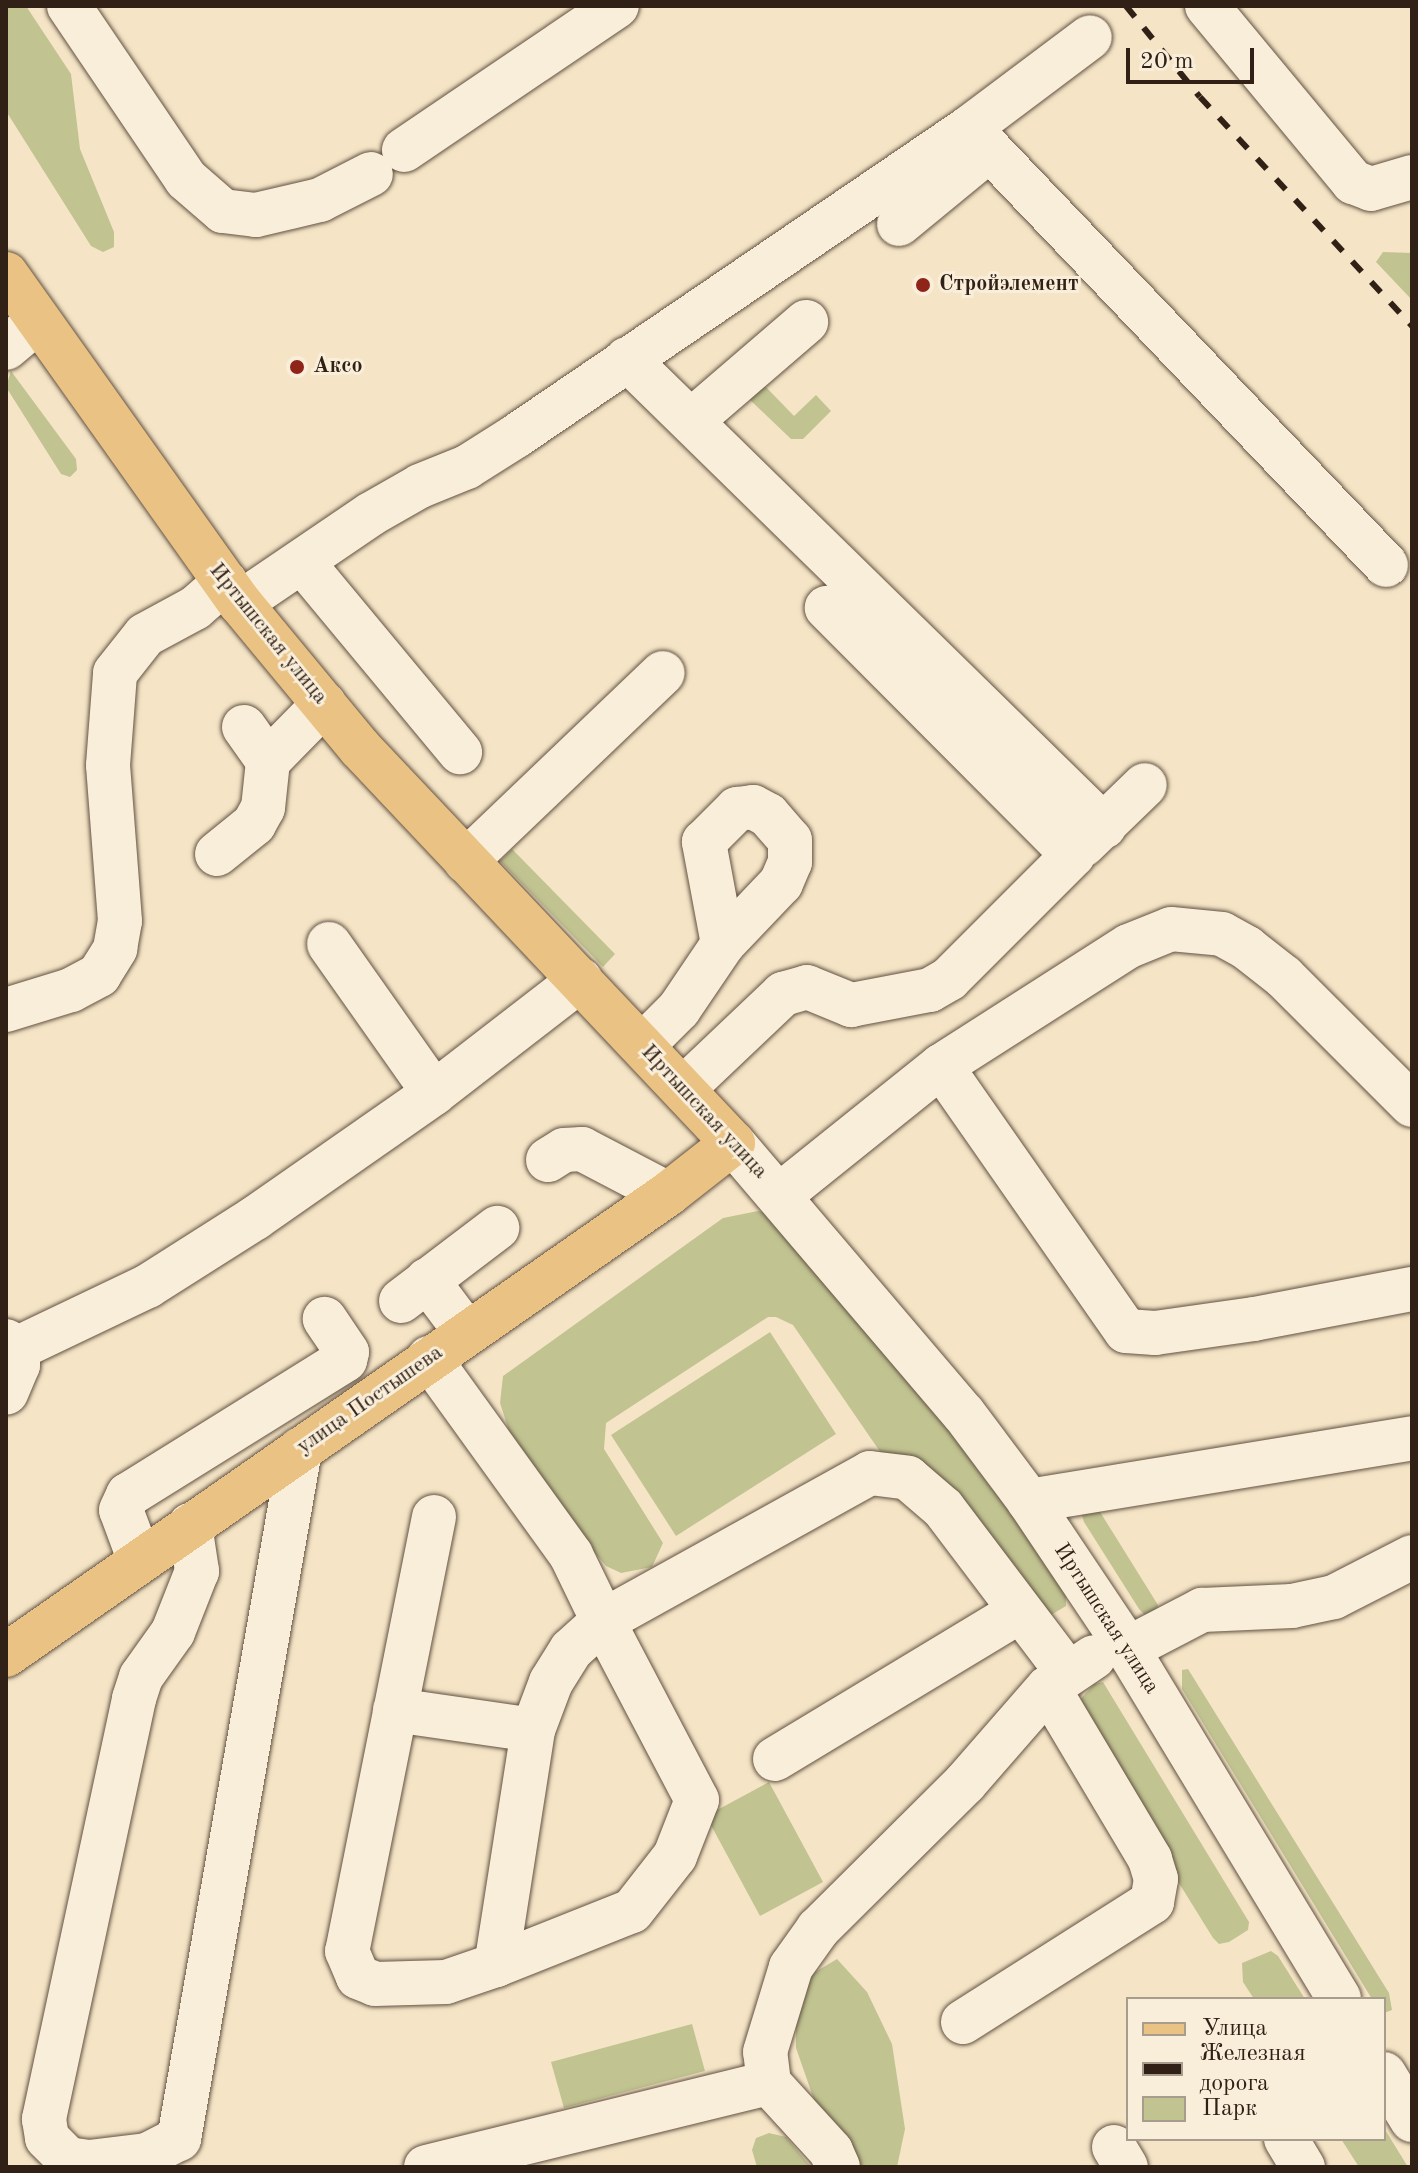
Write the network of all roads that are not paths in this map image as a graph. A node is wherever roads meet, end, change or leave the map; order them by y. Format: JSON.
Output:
{"nodes":[{"id":1,"x":69,"y":6,"type":"edge"},
{"id":2,"x":617,"y":6,"type":"edge"},
{"id":3,"x":1207,"y":6,"type":"edge"},
{"id":4,"x":1090,"y":37,"type":"dead end"},
{"id":5,"x":979,"y":139,"type":"junction"},
{"id":6,"x":1412,"y":177,"type":"edge"},
{"id":7,"x":899,"y":224,"type":"dead end"},
{"id":8,"x":6,"y":274,"type":"edge"},
{"id":9,"x":806,"y":322,"type":"dead end"},
{"id":10,"x":22,"y":335,"type":"edge"},
{"id":11,"x":627,"y":359,"type":"junction"},
{"id":12,"x":691,"y":421,"type":"junction"},
{"id":13,"x":303,"y":563,"type":"junction"},
{"id":14,"x":1386,"y":565,"type":"dead end"},
{"id":15,"x":233,"y":593,"type":"junction"},
{"id":16,"x":827,"y":608,"type":"dead end"},
{"id":17,"x":663,"y":673,"type":"dead end"},
{"id":18,"x":324,"y":704,"type":"junction"},
{"id":19,"x":460,"y":752,"type":"dead end"},
{"id":20,"x":1145,"y":785,"type":"dead end"},
{"id":21,"x":1104,"y":826,"type":"junction"},
{"id":22,"x":217,"y":854,"type":"dead end"},
{"id":23,"x":1073,"y":855,"type":"junction"},
{"id":24,"x":466,"y":861,"type":"junction"},
{"id":25,"x":329,"y":944,"type":"dead end"},
{"id":26,"x":723,"y":944,"type":"dead end"},
{"id":27,"x":580,"y":980,"type":"junction"},
{"id":28,"x":6,"y":1010,"type":"edge"},
{"id":29,"x":643,"y":1045,"type":"junction"},
{"id":30,"x":941,"y":1066,"type":"junction"},
{"id":31,"x":684,"y":1088,"type":"junction"},
{"id":32,"x":434,"y":1093,"type":"junction"},
{"id":33,"x":1412,"y":1105,"type":"edge"},
{"id":34,"x":733,"y":1143,"type":"junction"},
{"id":35,"x":548,"y":1160,"type":"dead end"},
{"id":36,"x":668,"y":1194,"type":"junction"},
{"id":37,"x":780,"y":1195,"type":"junction"},
{"id":38,"x":497,"y":1228,"type":"dead end"},
{"id":39,"x":1412,"y":1289,"type":"edge"},
{"id":40,"x":325,"y":1319,"type":"dead end"},
{"id":41,"x":466,"y":1332,"type":"junction"},
{"id":42,"x":12,"y":1345,"type":"edge"},
{"id":43,"x":429,"y":1358,"type":"junction"},
{"id":44,"x":6,"y":1393,"type":"edge"},
{"id":45,"x":1412,"y":1438,"type":"edge"},
{"id":46,"x":300,"y":1450,"type":"junction"},
{"id":47,"x":1029,"y":1501,"type":"junction"},
{"id":48,"x":434,"y":1517,"type":"dead end"},
{"id":49,"x":190,"y":1525,"type":"junction"},
{"id":50,"x":1412,"y":1557,"type":"edge"},
{"id":51,"x":140,"y":1561,"type":"junction"},
{"id":52,"x":1020,"y":1611,"type":"junction"},
{"id":53,"x":603,"y":1621,"type":"junction"},
{"id":54,"x":1124,"y":1644,"type":"junction"},
{"id":55,"x":6,"y":1655,"type":"edge"},
{"id":56,"x":1058,"y":1680,"type":"junction"},
{"id":57,"x":395,"y":1710,"type":"junction"},
{"id":58,"x":533,"y":1730,"type":"junction"},
{"id":59,"x":775,"y":1759,"type":"dead end"},
{"id":60,"x":496,"y":1965,"type":"junction"},
{"id":61,"x":1338,"y":1997,"type":"edge"},
{"id":62,"x":963,"y":2022,"type":"dead end"},
{"id":63,"x":1386,"y":2077,"type":"edge"},
{"id":64,"x":769,"y":2083,"type":"junction"},
{"id":65,"x":1412,"y":2120,"type":"edge"},
{"id":66,"x":1287,"y":2141,"type":"edge"},
{"id":67,"x":61,"y":2162,"type":"edge"},
{"id":68,"x":426,"y":2167,"type":"edge"},
{"id":69,"x":838,"y":2167,"type":"edge"},
{"id":70,"x":1303,"y":2167,"type":"edge"}],
"edges":[{"from":1,"to":2,"type":"street"},
{"from":3,"to":6,"type":"street"},
{"from":4,"to":5,"type":"street"},
{"from":5,"to":7,"type":"street"},
{"from":5,"to":11,"type":"street"},
{"from":5,"to":14,"type":"street"},
{"from":8,"to":10,"type":"main road","name":"Иртышская улица"},
{"from":9,"to":12,"type":"street"},
{"from":10,"to":15,"type":"main road","name":"Иртышская улица"},
{"from":11,"to":12,"type":"street"},
{"from":11,"to":13,"type":"street"},
{"from":12,"to":21,"type":"street"},
{"from":13,"to":15,"type":"street"},
{"from":13,"to":19,"type":"street"},
{"from":15,"to":18,"type":"main road","name":"Иртышская улица"},
{"from":15,"to":28,"type":"street"},
{"from":16,"to":23,"type":"street"},
{"from":17,"to":24,"type":"street"},
{"from":18,"to":22,"type":"street"},
{"from":18,"to":24,"type":"main road","name":"Иртышская улица"},
{"from":20,"to":21,"type":"street"},
{"from":21,"to":23,"type":"street"},
{"from":23,"to":31,"type":"street"},
{"from":24,"to":27,"type":"main road","name":"Иртышская улица"},
{"from":25,"to":32,"type":"street"},
{"from":26,"to":29,"type":"street"},
{"from":27,"to":29,"type":"main road","name":"Иртышская улица"},
{"from":27,"to":32,"type":"street"},
{"from":29,"to":31,"type":"main road","name":"Иртышская улица"},
{"from":30,"to":33,"type":"street"},
{"from":30,"to":37,"type":"street"},
{"from":30,"to":39,"type":"street"},
{"from":31,"to":34,"type":"main road","name":"Иртышская улица"},
{"from":32,"to":42,"type":"street"},
{"from":34,"to":36,"type":"main road","name":"улица Постышева"},
{"from":34,"to":37,"type":"street","name":"Иртышская улица"},
{"from":35,"to":36,"type":"street"},
{"from":36,"to":41,"type":"main road","name":"улица Постышева"},
{"from":37,"to":47,"type":"street","name":"Иртышская улица"},
{"from":38,"to":41,"type":"street"},
{"from":40,"to":51,"type":"street"},
{"from":41,"to":43,"type":"main road","name":"улица Постышева"},
{"from":42,"to":44,"type":"street"},
{"from":43,"to":46,"type":"main road","name":"улица Постышева"},
{"from":43,"to":53,"type":"street"},
{"from":45,"to":47,"type":"street"},
{"from":46,"to":49,"type":"main road","name":"улица Постышева"},
{"from":46,"to":67,"type":"street"},
{"from":47,"to":54,"type":"street","name":"Иртышская улица"},
{"from":48,"to":57,"type":"street"},
{"from":49,"to":51,"type":"main road","name":"улица Постышева"},
{"from":49,"to":67,"type":"street"},
{"from":50,"to":54,"type":"street"},
{"from":51,"to":55,"type":"main road","name":"улица Постышева"},
{"from":52,"to":53,"type":"street"},
{"from":52,"to":56,"type":"street"},
{"from":52,"to":59,"type":"street"},
{"from":53,"to":58,"type":"street"},
{"from":53,"to":60,"type":"street"},
{"from":54,"to":56,"type":"street"},
{"from":54,"to":61,"type":"street","name":"Иртышская улица"},
{"from":56,"to":62,"type":"street"},
{"from":56,"to":64,"type":"street"},
{"from":57,"to":58,"type":"street"},
{"from":57,"to":60,"type":"street"},
{"from":58,"to":60,"type":"street"},
{"from":63,"to":65,"type":"street"},
{"from":64,"to":68,"type":"street"},
{"from":64,"to":69,"type":"street"},
{"from":66,"to":70,"type":"street"}]}
